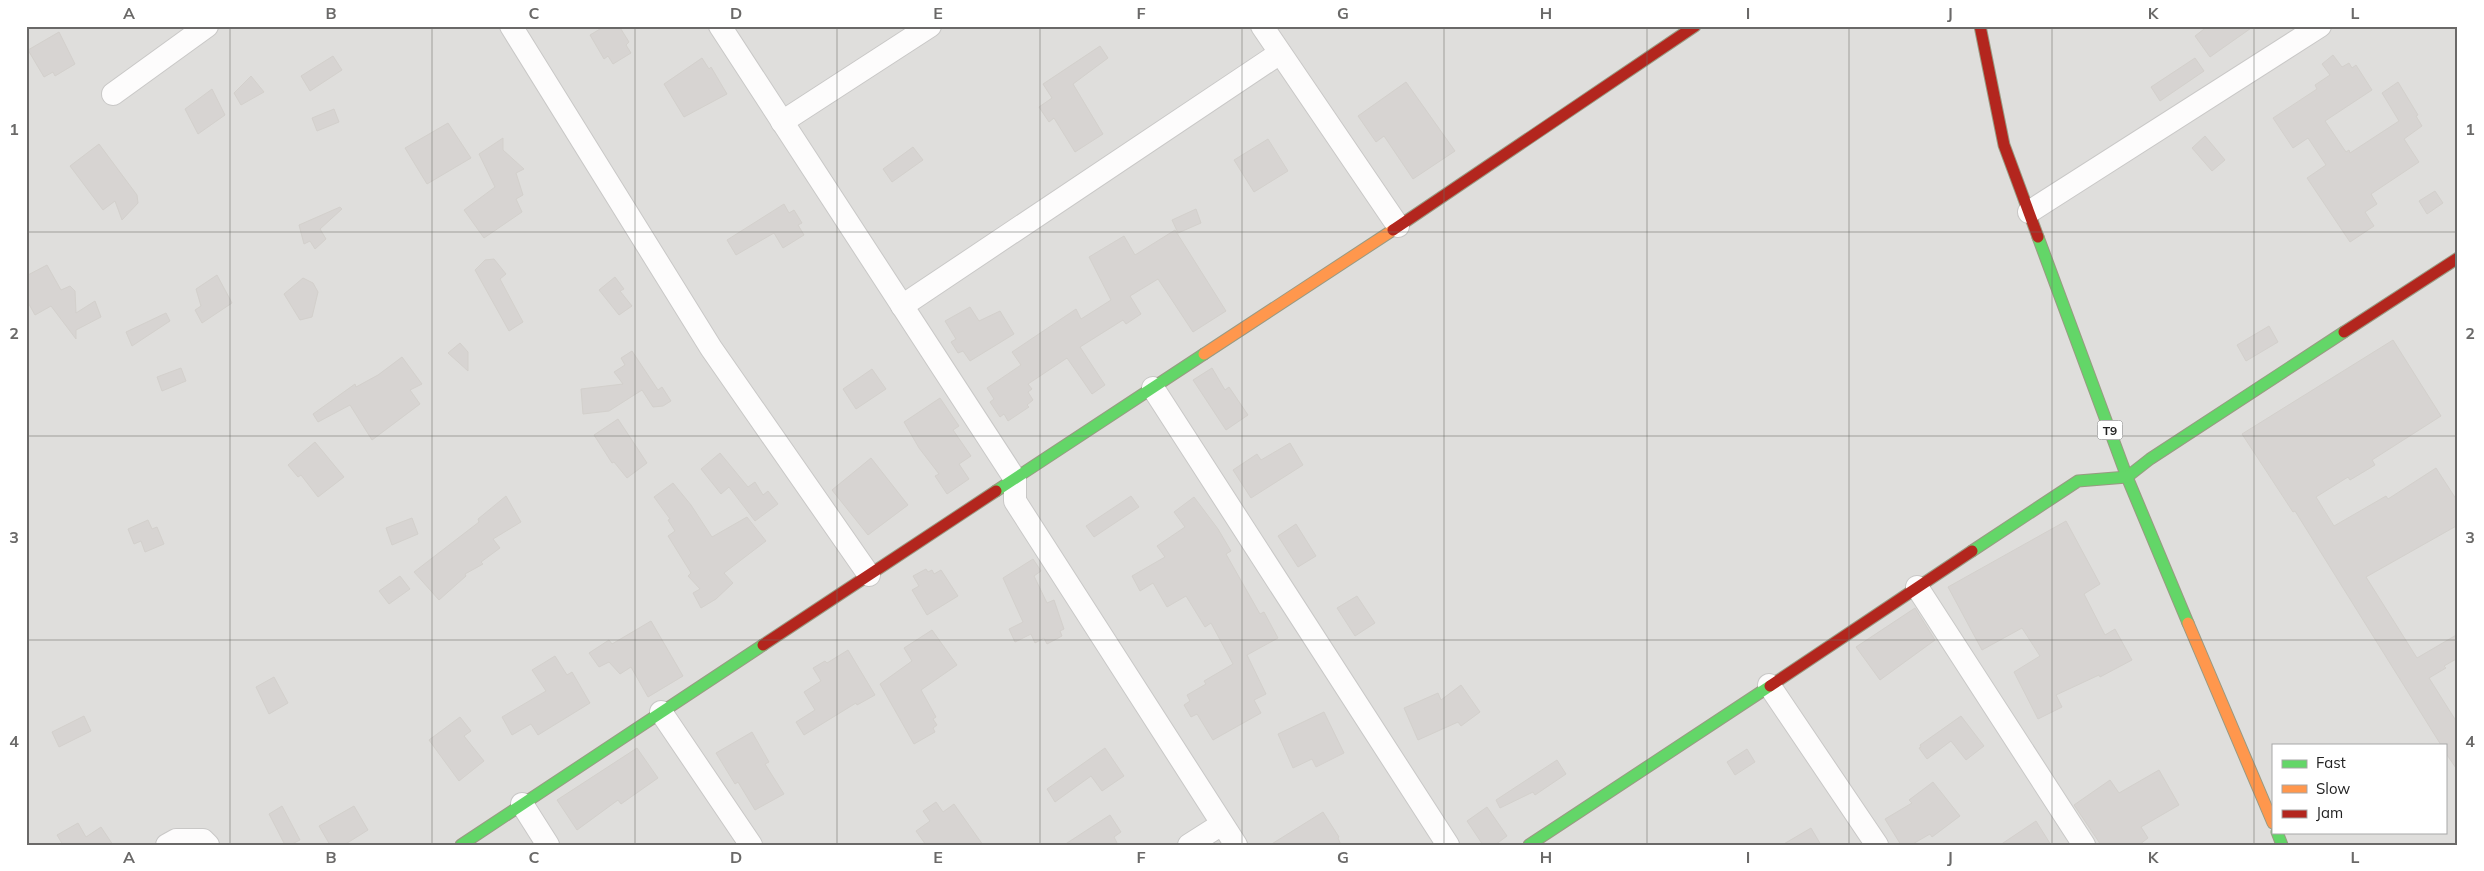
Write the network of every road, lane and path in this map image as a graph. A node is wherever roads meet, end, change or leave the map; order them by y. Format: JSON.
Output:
{"nodes":[{"id":1,"x":207,"y":26,"type":"edge"},
{"id":2,"x":512,"y":26,"type":"edge"},
{"id":3,"x":720,"y":26,"type":"edge"},
{"id":4,"x":930,"y":26,"type":"edge"},
{"id":5,"x":1262,"y":26,"type":"edge"},
{"id":6,"x":1695,"y":26,"type":"edge"},
{"id":7,"x":1980,"y":26,"type":"edge"},
{"id":8,"x":2320,"y":26,"type":"edge"},
{"id":9,"x":1280,"y":53,"type":"junction"},
{"id":10,"x":113,"y":94,"type":"dead end"},
{"id":11,"x":782,"y":122,"type":"junction"},
{"id":12,"x":2029,"y":212,"type":"junction"},
{"id":13,"x":1398,"y":226,"type":"junction"},
{"id":14,"x":2458,"y":258,"type":"edge"},
{"id":15,"x":902,"y":306,"type":"junction"},
{"id":16,"x":1153,"y":388,"type":"junction"},
{"id":17,"x":2127,"y":477,"type":"junction"},
{"id":18,"x":1015,"y":479,"type":"junction"},
{"id":19,"x":868,"y":575,"type":"junction"},
{"id":20,"x":1917,"y":588,"type":"junction"},
{"id":21,"x":1769,"y":686,"type":"junction"},
{"id":22,"x":661,"y":712,"type":"junction"},
{"id":23,"x":522,"y":804,"type":"junction"},
{"id":24,"x":2272,"y":821,"type":"edge"},
{"id":25,"x":1222,"y":824,"type":"junction"},
{"id":26,"x":168,"y":845,"type":"edge"},
{"id":27,"x":208,"y":845,"type":"edge"},
{"id":28,"x":461,"y":845,"type":"edge"},
{"id":29,"x":548,"y":845,"type":"edge"},
{"id":30,"x":751,"y":845,"type":"edge"},
{"id":31,"x":1189,"y":845,"type":"edge"},
{"id":32,"x":1236,"y":845,"type":"edge"},
{"id":33,"x":1448,"y":845,"type":"edge"},
{"id":34,"x":1528,"y":845,"type":"edge"},
{"id":35,"x":1877,"y":845,"type":"edge"},
{"id":36,"x":2084,"y":845,"type":"edge"}],
"edges":[{"from":1,"to":10,"type":"street"},
{"from":2,"to":19,"type":"street"},
{"from":3,"to":11,"type":"street"},
{"from":4,"to":11,"type":"street"},
{"from":5,"to":9,"type":"street"},
{"from":6,"to":13,"type":"main road"},
{"from":7,"to":12,"type":"main road","number":"T9"},
{"from":8,"to":12,"type":"street"},
{"from":9,"to":13,"type":"street"},
{"from":9,"to":15,"type":"street"},
{"from":11,"to":15,"type":"street"},
{"from":12,"to":17,"type":"main road","number":"T9"},
{"from":13,"to":16,"type":"main road"},
{"from":14,"to":17,"type":"main road"},
{"from":15,"to":18,"type":"street"},
{"from":16,"to":18,"type":"main road"},
{"from":16,"to":33,"type":"street"},
{"from":17,"to":20,"type":"main road"},
{"from":17,"to":24,"type":"main road","number":"T9"},
{"from":18,"to":19,"type":"main road"},
{"from":18,"to":25,"type":"street"},
{"from":19,"to":22,"type":"main road"},
{"from":20,"to":21,"type":"main road"},
{"from":20,"to":36,"type":"street"},
{"from":21,"to":34,"type":"main road"},
{"from":21,"to":35,"type":"street"},
{"from":22,"to":23,"type":"main road"},
{"from":22,"to":30,"type":"street"},
{"from":23,"to":28,"type":"main road"},
{"from":23,"to":29,"type":"street"},
{"from":25,"to":31,"type":"street"},
{"from":25,"to":32,"type":"street"},
{"from":26,"to":27,"type":"street"}]}
